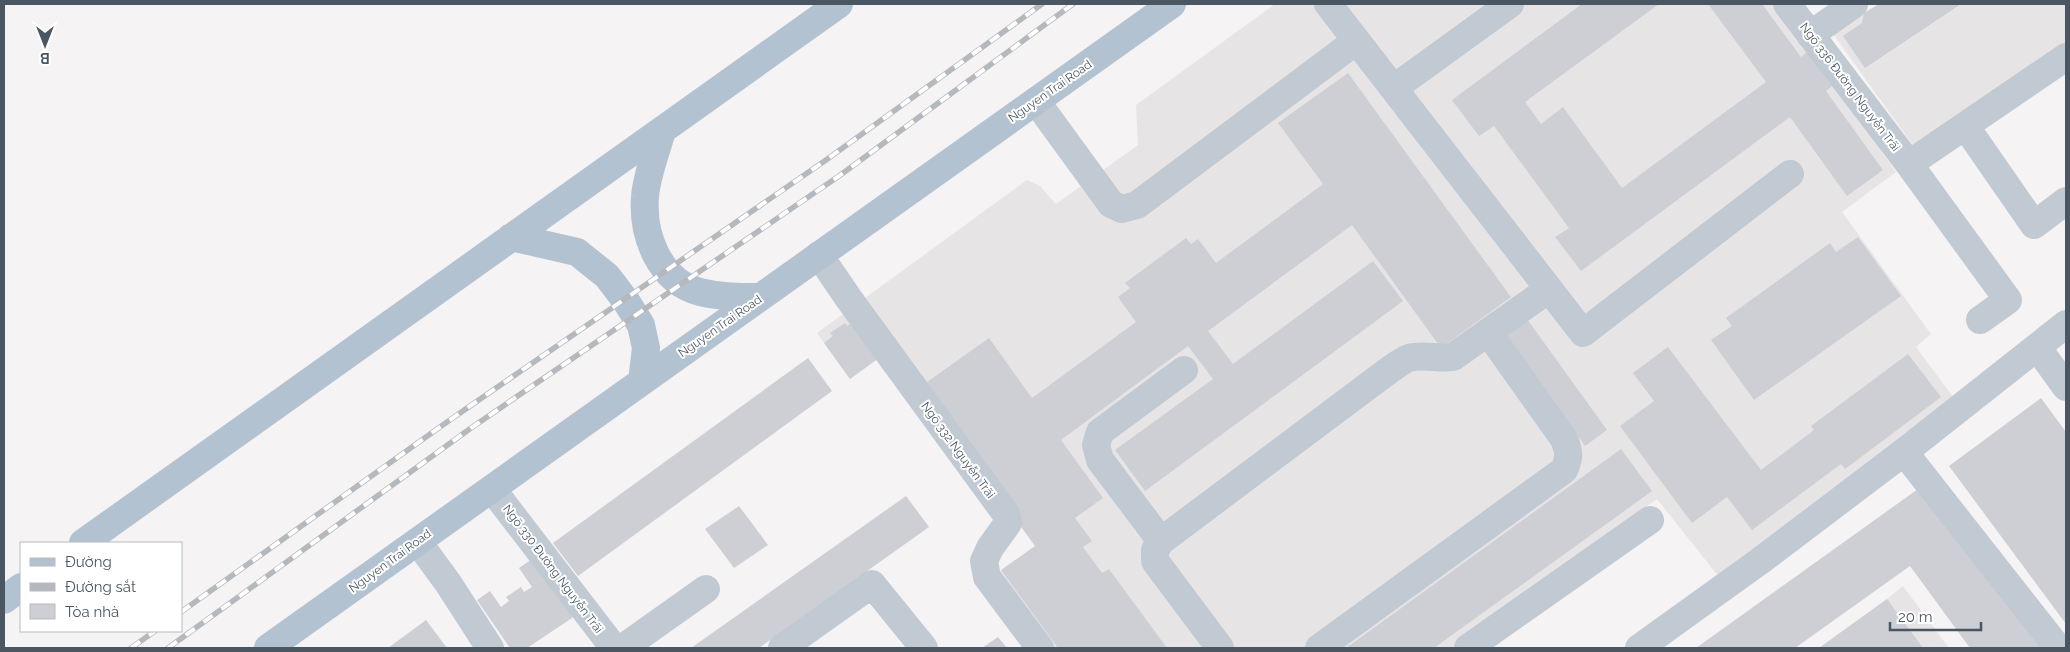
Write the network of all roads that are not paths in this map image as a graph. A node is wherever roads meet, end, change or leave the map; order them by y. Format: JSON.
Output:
{"nodes":[{"id":1,"x":839,"y":4,"type":"edge"},
{"id":2,"x":1172,"y":4,"type":"edge"},
{"id":3,"x":1328,"y":4,"type":"edge"},
{"id":4,"x":1510,"y":4,"type":"edge"},
{"id":5,"x":1787,"y":4,"type":"edge"},
{"id":6,"x":1854,"y":4,"type":"edge"},
{"id":7,"x":1810,"y":35,"type":"junction"},
{"id":8,"x":1356,"y":41,"type":"junction"},
{"id":9,"x":2061,"y":64,"type":"edge"},
{"id":10,"x":1394,"y":88,"type":"junction"},
{"id":11,"x":1036,"y":101,"type":"junction"},
{"id":12,"x":1966,"y":127,"type":"junction"},
{"id":13,"x":662,"y":130,"type":"junction"},
{"id":14,"x":1909,"y":164,"type":"junction"},
{"id":15,"x":1790,"y":174,"type":"dead end"},
{"id":16,"x":2066,"y":202,"type":"edge"},
{"id":17,"x":511,"y":237,"type":"junction"},
{"id":18,"x":819,"y":255,"type":"junction"},
{"id":19,"x":1549,"y":289,"type":"junction"},
{"id":20,"x":760,"y":297,"type":"junction"},
{"id":21,"x":1980,"y":320,"type":"dead end"},
{"id":22,"x":2066,"y":324,"type":"edge"},
{"id":23,"x":1488,"y":332,"type":"junction"},
{"id":24,"x":2037,"y":347,"type":"junction"},
{"id":25,"x":1184,"y":370,"type":"dead end"},
{"id":26,"x":642,"y":381,"type":"junction"},
{"id":27,"x":2066,"y":387,"type":"edge"},
{"id":28,"x":1904,"y":452,"type":"junction"},
{"id":29,"x":492,"y":489,"type":"junction"},
{"id":30,"x":1650,"y":520,"type":"dead end"},
{"id":31,"x":1161,"y":541,"type":"junction"},
{"id":32,"x":84,"y":542,"type":"edge"},
{"id":33,"x":418,"y":542,"type":"junction"},
{"id":34,"x":20,"y":588,"type":"edge"},
{"id":35,"x":706,"y":589,"type":"dead end"},
{"id":36,"x":4,"y":600,"type":"edge"},
{"id":37,"x":268,"y":648,"type":"edge"},
{"id":38,"x":490,"y":648,"type":"edge"},
{"id":39,"x":614,"y":648,"type":"edge"},
{"id":40,"x":623,"y":648,"type":"edge"},
{"id":41,"x":782,"y":648,"type":"edge"},
{"id":42,"x":924,"y":648,"type":"edge"},
{"id":43,"x":1040,"y":648,"type":"edge"},
{"id":44,"x":1220,"y":648,"type":"edge"},
{"id":45,"x":1318,"y":648,"type":"edge"},
{"id":46,"x":1468,"y":648,"type":"edge"},
{"id":47,"x":1639,"y":648,"type":"edge"},
{"id":48,"x":2058,"y":648,"type":"edge"}],
"edges":[{"from":1,"to":13,"type":"main road"},
{"from":2,"to":11,"type":"main road","name":"Nguyen Trai Road"},
{"from":3,"to":8,"type":"lane"},
{"from":4,"to":10,"type":"lane"},
{"from":5,"to":7,"type":"lane","name":"Ngõ 336 Đường Nguyễn Trãi"},
{"from":6,"to":7,"type":"lane"},
{"from":7,"to":14,"type":"lane","name":"Ngõ 336 Đường Nguyễn Trãi"},
{"from":8,"to":10,"type":"lane"},
{"from":8,"to":11,"type":"lane"},
{"from":9,"to":12,"type":"lane","name":"Ngõ 336 Đường Nguyễn Trãi"},
{"from":10,"to":19,"type":"lane"},
{"from":11,"to":18,"type":"main road","name":"Nguyen Trai Road"},
{"from":12,"to":14,"type":"lane","name":"Ngõ 336 Đường Nguyễn Trãi"},
{"from":12,"to":16,"type":"lane"},
{"from":13,"to":17,"type":"main road"},
{"from":13,"to":20,"type":"main road"},
{"from":14,"to":21,"type":"lane"},
{"from":15,"to":19,"type":"lane"},
{"from":17,"to":26,"type":"main road"},
{"from":17,"to":32,"type":"main road"},
{"from":18,"to":20,"type":"main road","name":"Nguyen Trai Road"},
{"from":18,"to":43,"type":"lane","name":"Ngõ 332 Nguyễn Trãi"},
{"from":19,"to":23,"type":"lane"},
{"from":20,"to":26,"type":"main road","name":"Nguyen Trai Road"},
{"from":22,"to":24,"type":"lane"},
{"from":23,"to":31,"type":"lane"},
{"from":23,"to":45,"type":"lane"},
{"from":24,"to":27,"type":"lane"},
{"from":24,"to":28,"type":"lane"},
{"from":25,"to":31,"type":"lane"},
{"from":26,"to":29,"type":"main road","name":"Nguyen Trai Road"},
{"from":28,"to":47,"type":"lane"},
{"from":28,"to":48,"type":"lane"},
{"from":29,"to":33,"type":"main road","name":"Nguyen Trai Road"},
{"from":29,"to":39,"type":"lane","name":"Ngõ 330 Đường Nguyễn Trãi"},
{"from":30,"to":46,"type":"lane"},
{"from":31,"to":44,"type":"lane"},
{"from":33,"to":37,"type":"main road","name":"Nguyen Trai Road"},
{"from":33,"to":38,"type":"lane"},
{"from":34,"to":36,"type":"main road"},
{"from":35,"to":40,"type":"lane"},
{"from":41,"to":42,"type":"lane"}]}
